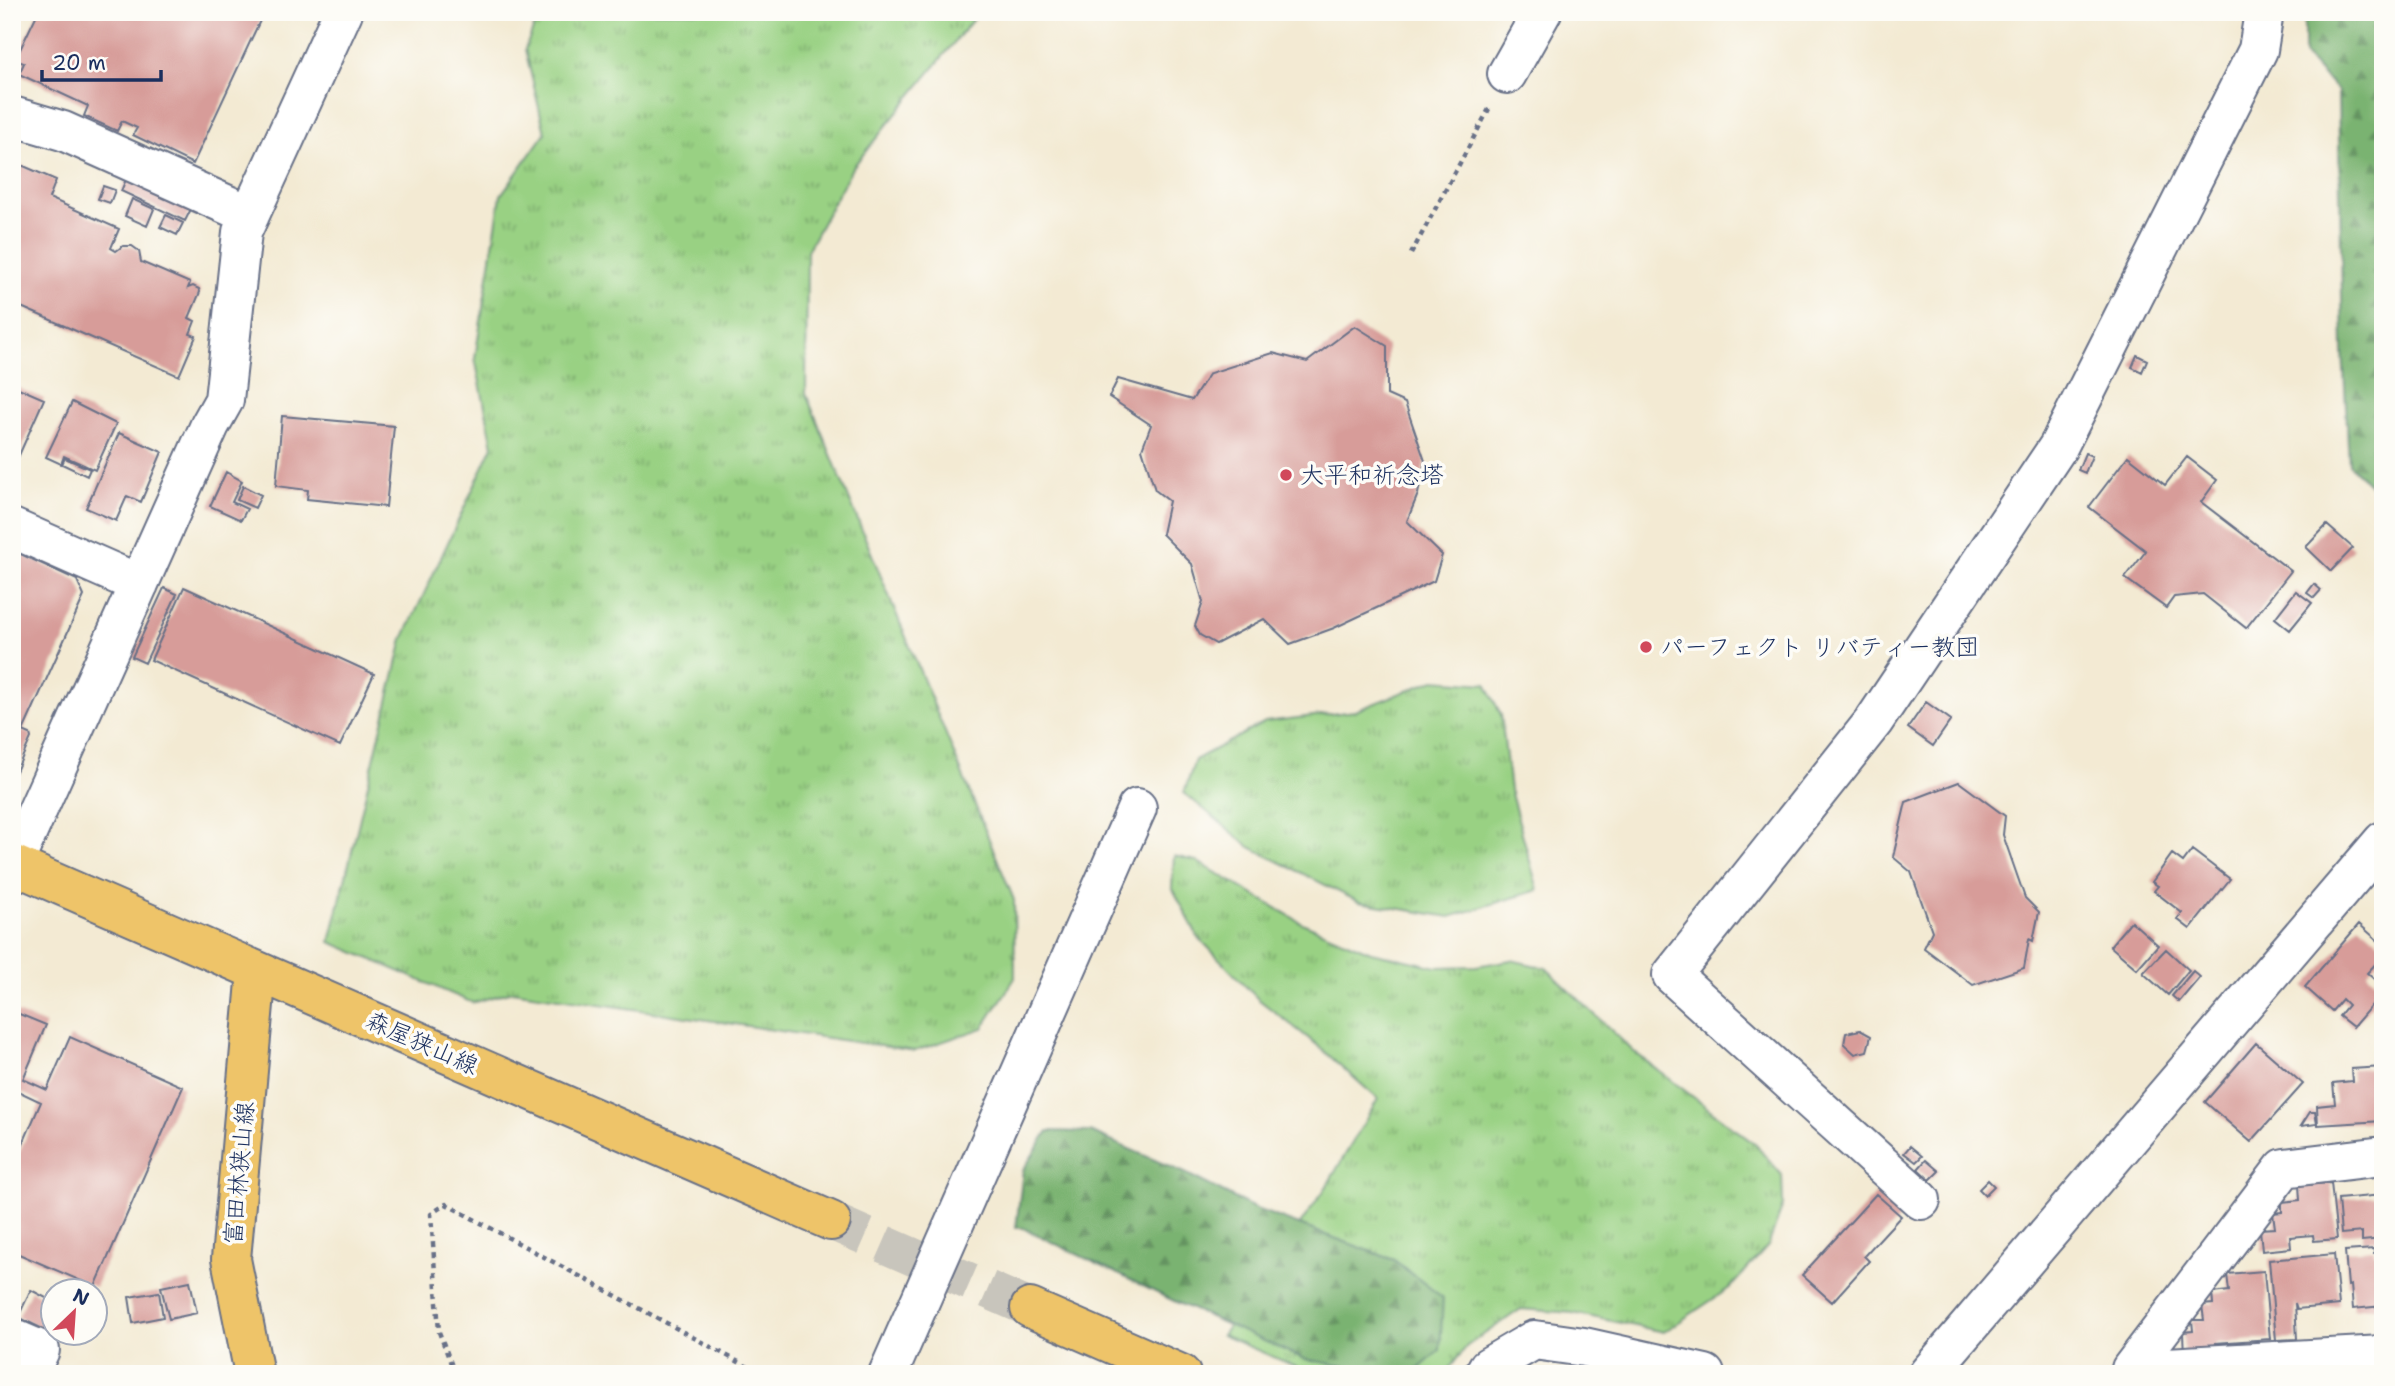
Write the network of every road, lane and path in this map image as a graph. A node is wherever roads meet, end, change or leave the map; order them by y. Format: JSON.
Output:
{"nodes":[{"id":1,"x":343,"y":12,"type":"edge"},
{"id":2,"x":1542,"y":12,"type":"edge"},
{"id":3,"x":2264,"y":12,"type":"edge"},
{"id":4,"x":1507,"y":74,"type":"joint"},
{"id":5,"x":12,"y":116,"type":"edge"},
{"id":6,"x":250,"y":215,"type":"junction"},
{"id":7,"x":1411,"y":254,"type":"dead end"},
{"id":8,"x":12,"y":528,"type":"edge"},
{"id":9,"x":139,"y":584,"type":"junction"},
{"id":10,"x":1137,"y":808,"type":"dead end"},
{"id":11,"x":2383,"y":841,"type":"edge"},
{"id":12,"x":12,"y":865,"type":"edge"},
{"id":13,"x":257,"y":971,"type":"junction"},
{"id":14,"x":2383,"y":1156,"type":"edge"},
{"id":15,"x":1921,"y":1200,"type":"dead end"},
{"id":16,"x":831,"y":1222,"type":"tunnel mouth"},
{"id":17,"x":1030,"y":1308,"type":"tunnel mouth"},
{"id":18,"x":12,"y":1338,"type":"edge"},
{"id":19,"x":2363,"y":1362,"type":"edge"},
{"id":20,"x":29,"y":1374,"type":"edge"},
{"id":21,"x":254,"y":1374,"type":"edge"},
{"id":22,"x":455,"y":1374,"type":"edge"},
{"id":23,"x":761,"y":1374,"type":"edge"},
{"id":24,"x":888,"y":1374,"type":"edge"},
{"id":25,"x":1181,"y":1374,"type":"edge"},
{"id":26,"x":1484,"y":1374,"type":"edge"},
{"id":27,"x":1705,"y":1374,"type":"edge"},
{"id":28,"x":1928,"y":1374,"type":"edge"}],
"edges":[{"from":1,"to":6,"type":"street"},
{"from":2,"to":4,"type":"street"},
{"from":3,"to":15,"type":"street"},
{"from":4,"to":7,"type":"path"},
{"from":5,"to":6,"type":"street"},
{"from":6,"to":9,"type":"street"},
{"from":8,"to":9,"type":"street"},
{"from":9,"to":12,"type":"street"},
{"from":10,"to":24,"type":"street"},
{"from":11,"to":28,"type":"street"},
{"from":12,"to":13,"type":"main road","name":"森屋狭山線"},
{"from":13,"to":16,"type":"main road","name":"森屋狭山線"},
{"from":13,"to":21,"type":"main road","name":"富田林狭山線"},
{"from":14,"to":19,"type":"street"},
{"from":17,"to":25,"type":"main road"},
{"from":18,"to":20,"type":"street"},
{"from":22,"to":23,"type":"path"},
{"from":26,"to":27,"type":"street"}]}
